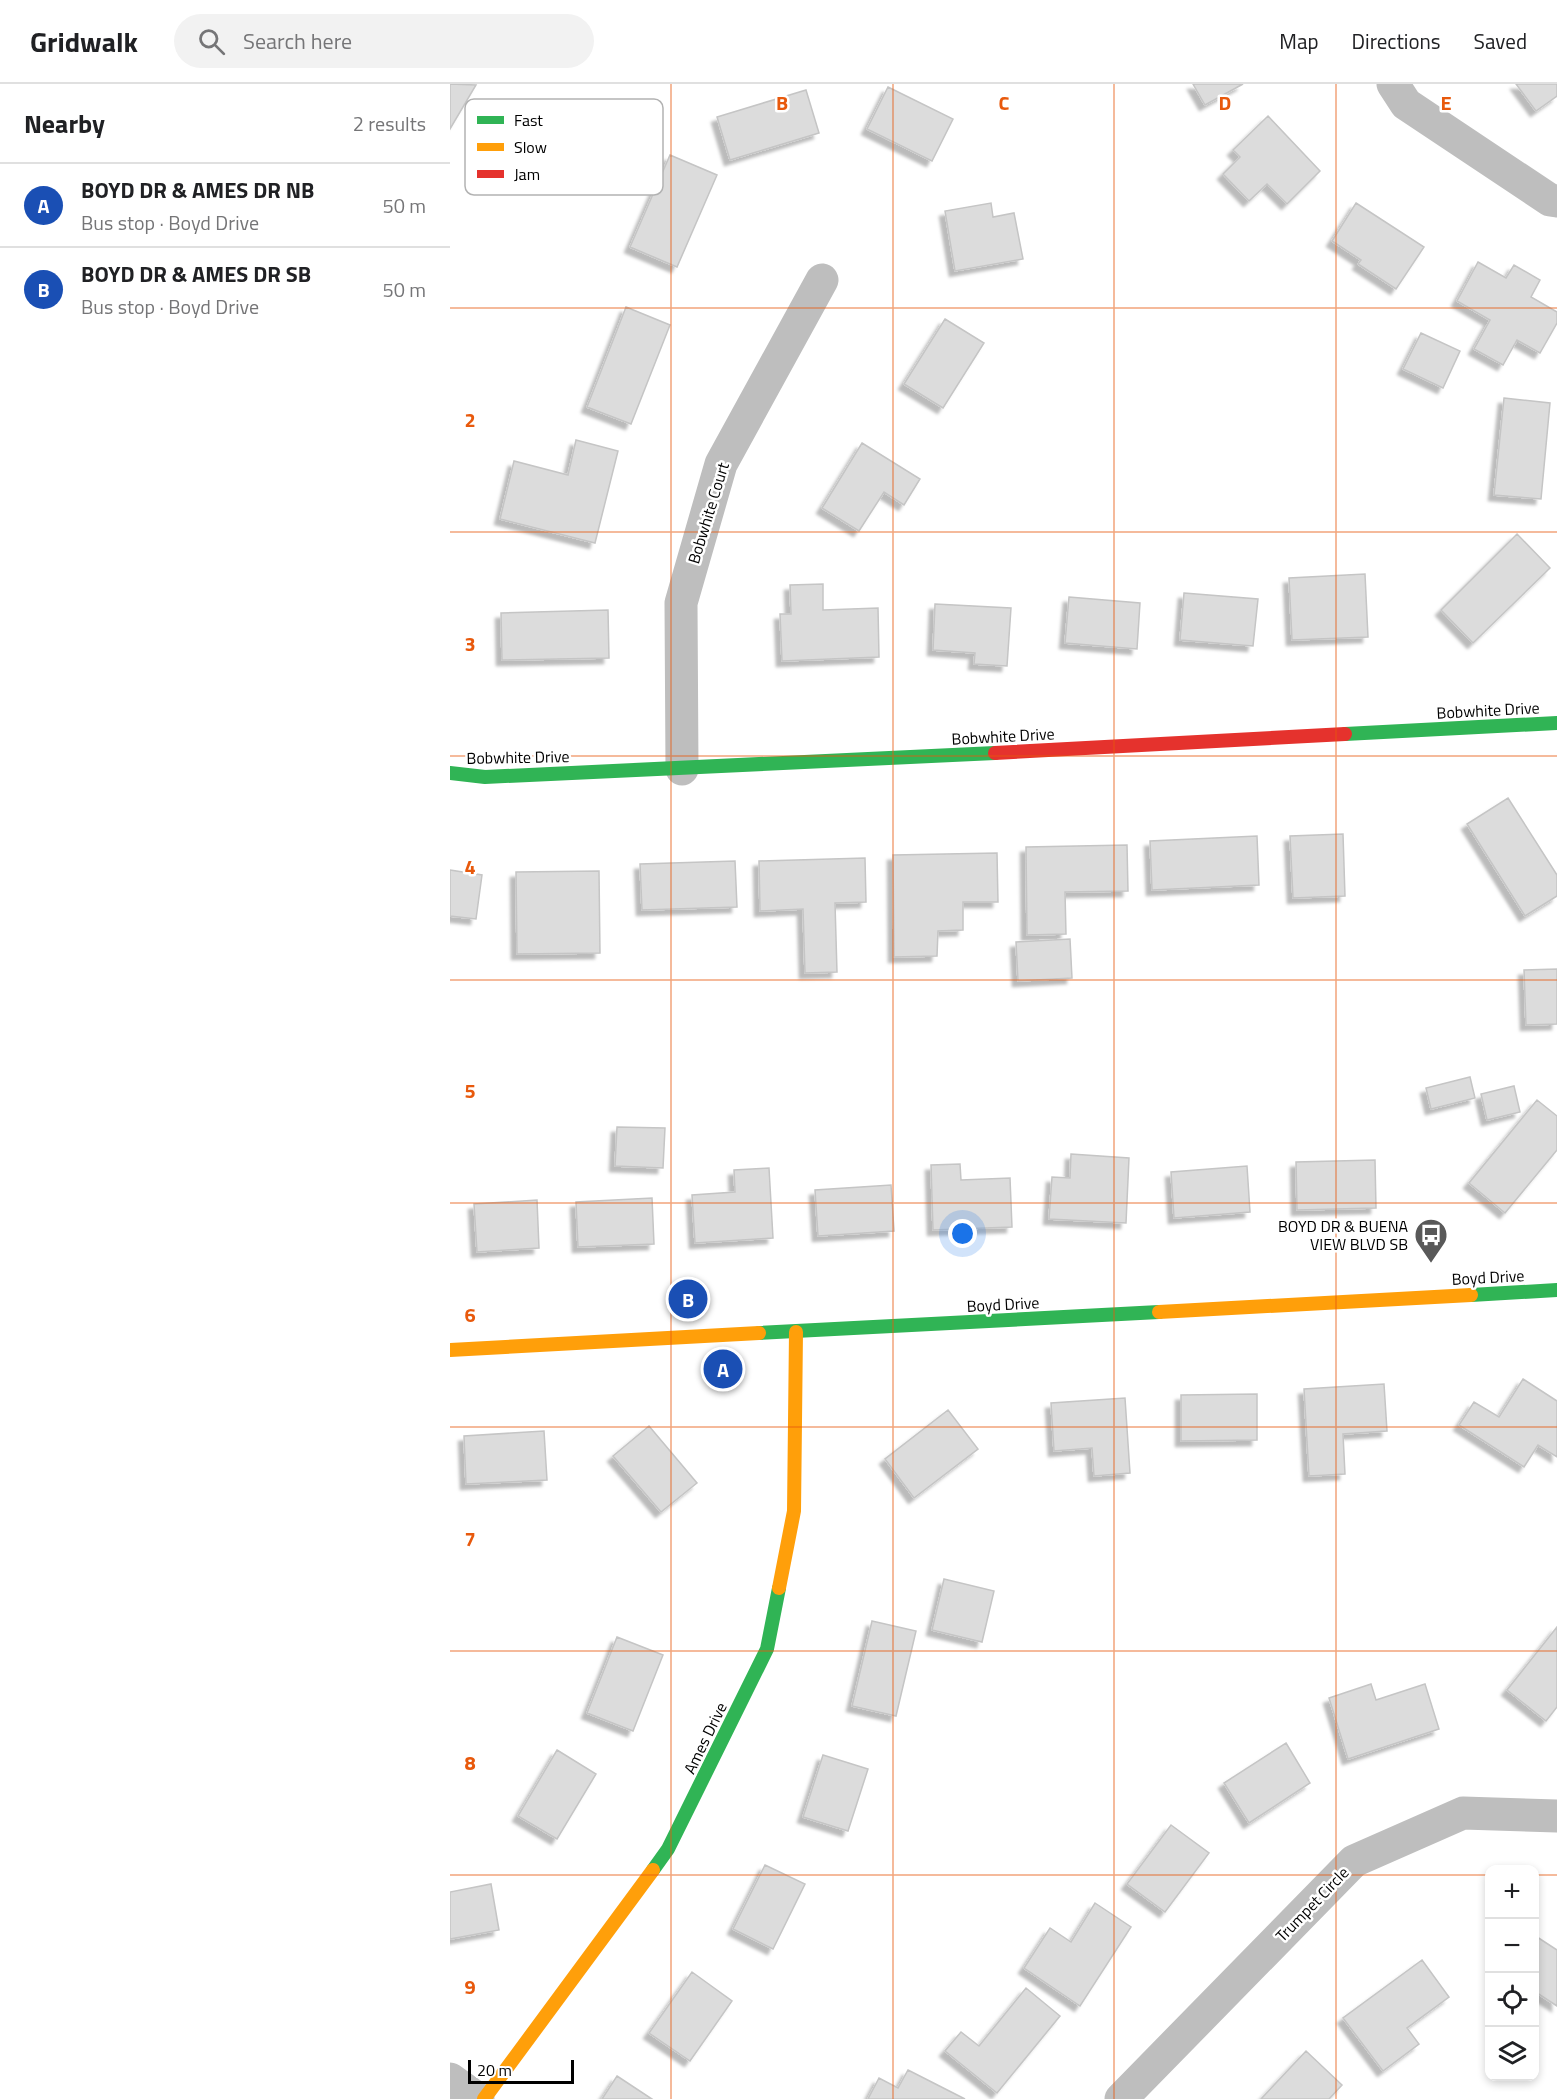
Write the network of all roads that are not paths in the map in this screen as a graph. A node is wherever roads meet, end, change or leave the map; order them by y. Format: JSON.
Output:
{"nodes":[{"id":1,"x":1393,"y":84,"type":"edge"},
{"id":2,"x":1557,"y":201,"type":"edge"},
{"id":3,"x":822,"y":280,"type":"dead end"},
{"id":4,"x":1557,"y":723,"type":"edge"},
{"id":5,"x":682,"y":769,"type":"junction"},
{"id":6,"x":450,"y":773,"type":"edge"},
{"id":7,"x":1557,"y":1290,"type":"edge"},
{"id":8,"x":796,"y":1332,"type":"junction"},
{"id":9,"x":450,"y":1350,"type":"edge"},
{"id":10,"x":1557,"y":1816,"type":"edge"},
{"id":11,"x":450,"y":2079,"type":"edge"},
{"id":12,"x":478,"y":2099,"type":"edge"},
{"id":13,"x":484,"y":2099,"type":"edge"},
{"id":14,"x":1121,"y":2099,"type":"edge"}],
"edges":[{"from":1,"to":2,"type":"street"},
{"from":3,"to":5,"type":"street","name":"Bobwhite Court"},
{"from":4,"to":5,"type":"street","name":"Bobwhite Drive"},
{"from":5,"to":6,"type":"street","name":"Bobwhite Drive"},
{"from":7,"to":8,"type":"street","name":"Boyd Drive"},
{"from":8,"to":9,"type":"street","name":"Boyd Drive"},
{"from":8,"to":13,"type":"street","name":"Ames Drive"},
{"from":10,"to":14,"type":"street","name":"Trumpet Circle"},
{"from":11,"to":12,"type":"street"}]}
